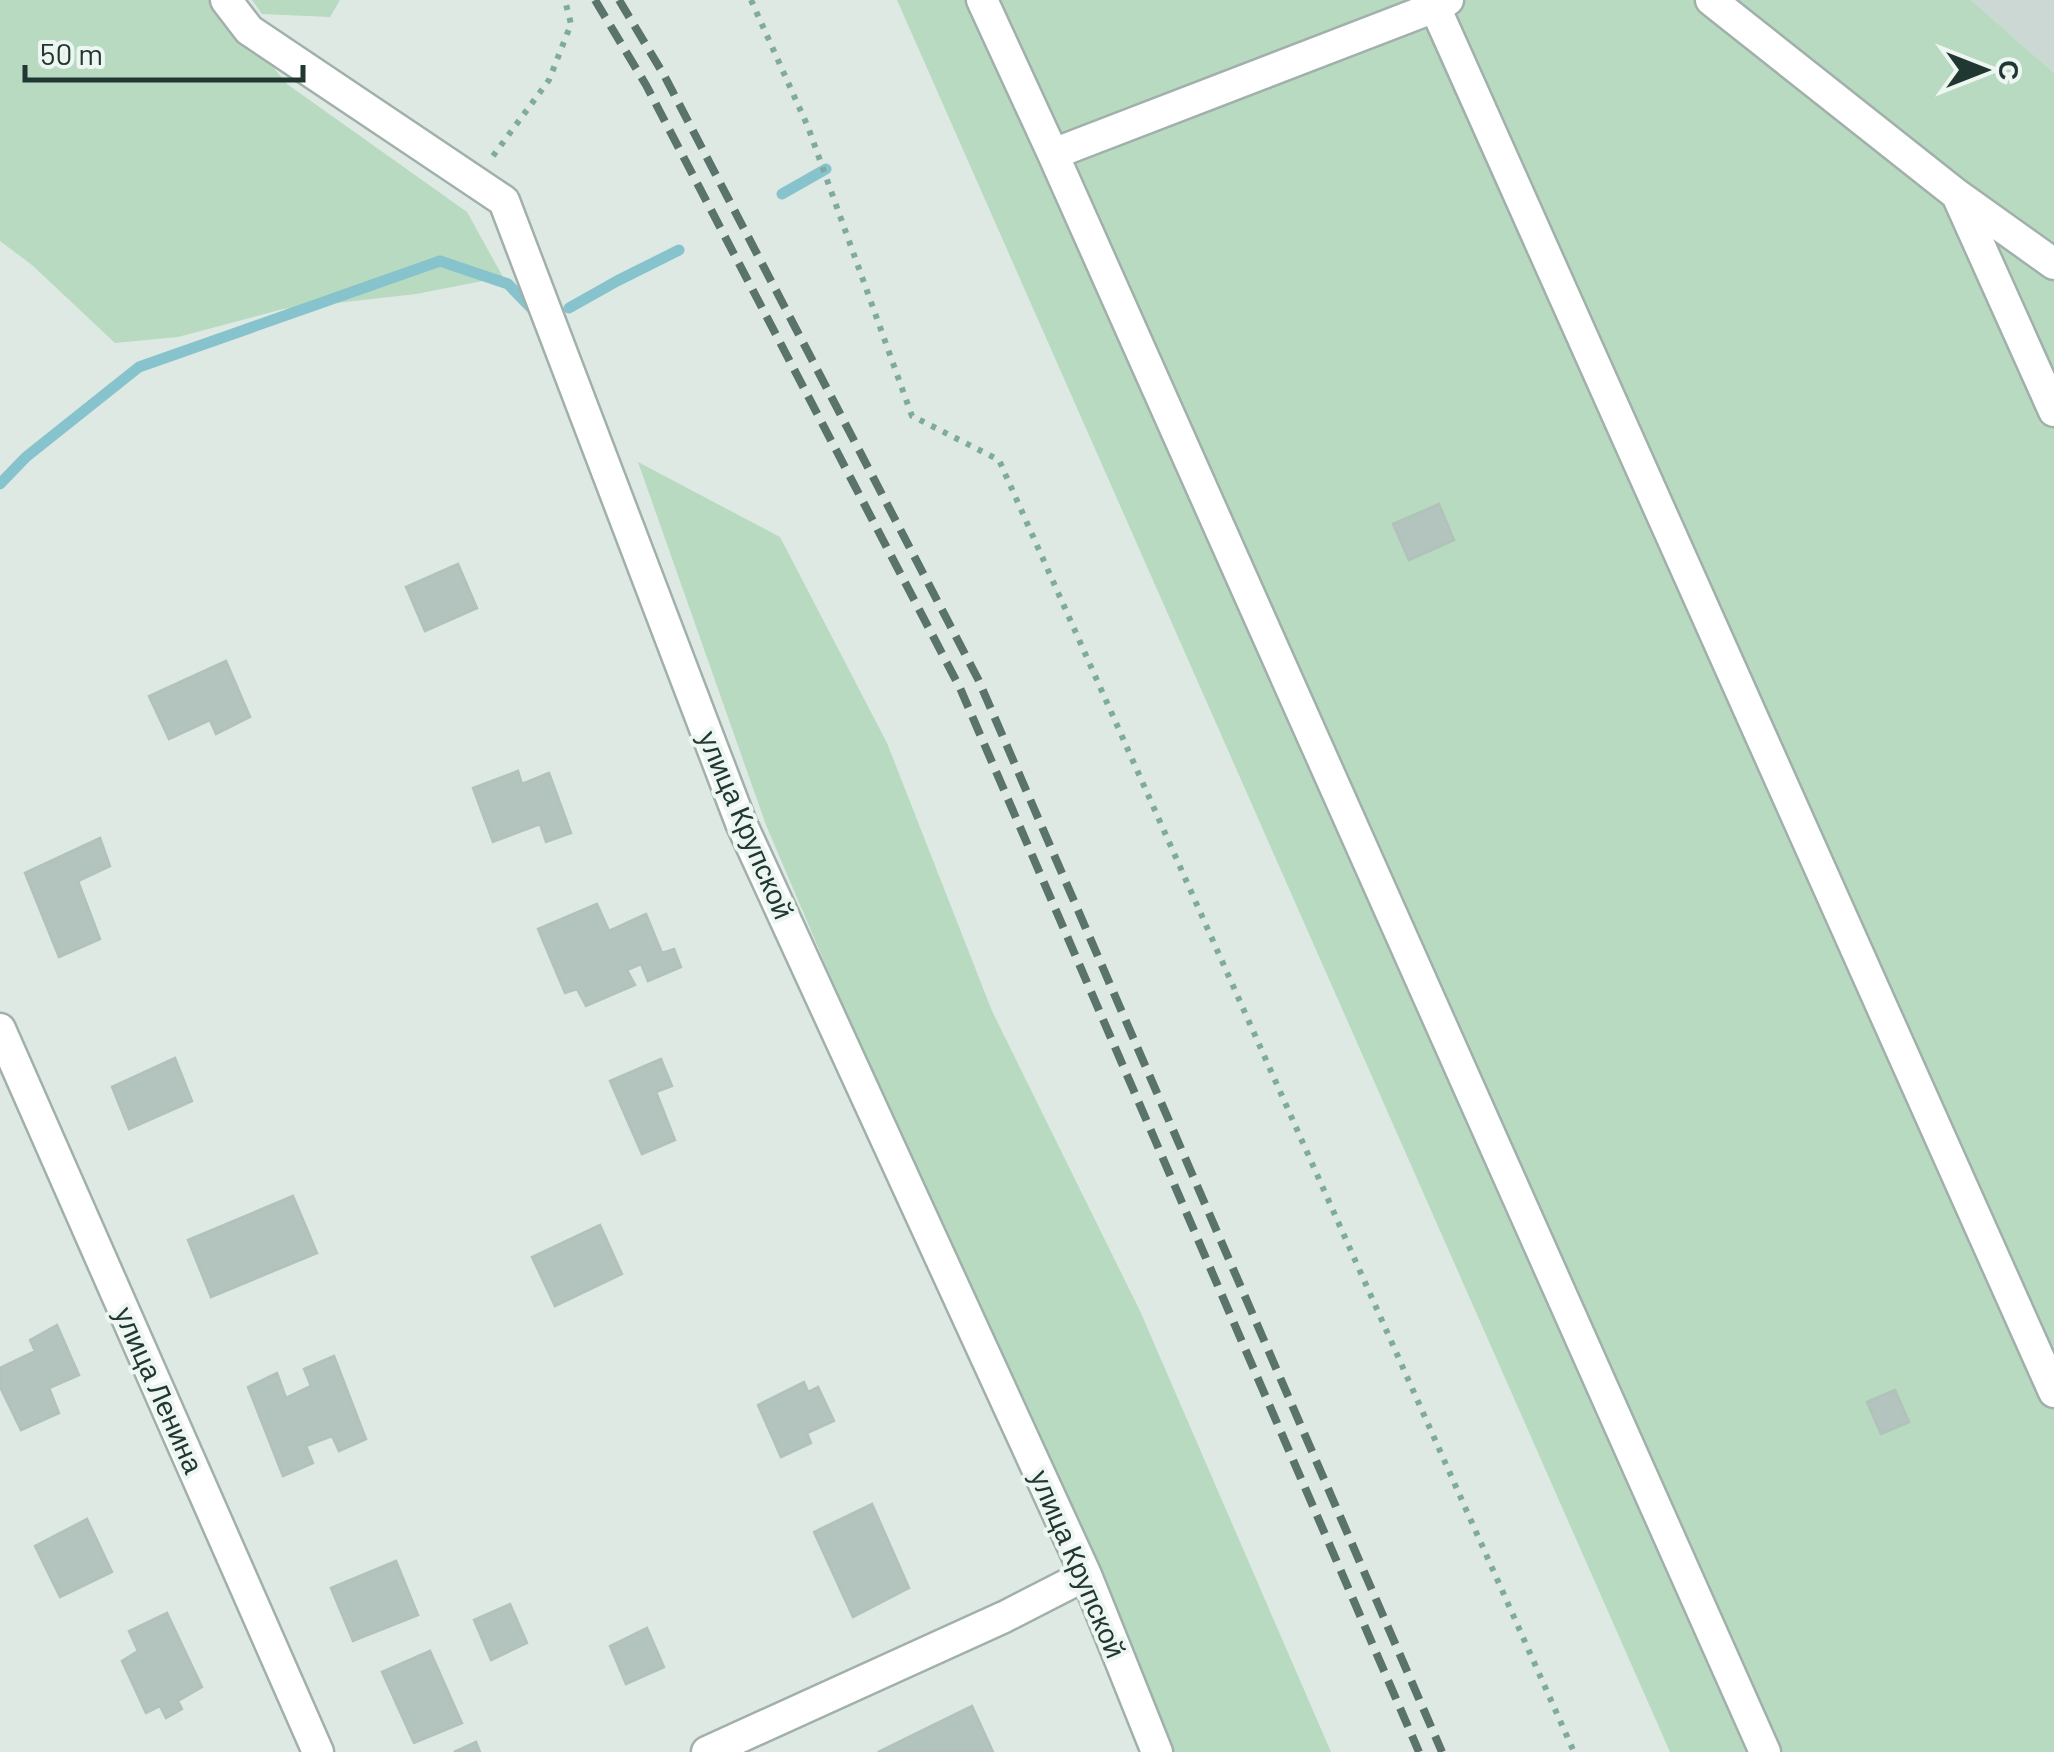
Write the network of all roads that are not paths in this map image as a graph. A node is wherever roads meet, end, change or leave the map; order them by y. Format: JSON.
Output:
{"nodes":[{"id":1,"x":226,"y":0,"type":"edge"},
{"id":2,"x":982,"y":0,"type":"edge"},
{"id":3,"x":1711,"y":0,"type":"edge"},
{"id":4,"x":1442,"y":4,"type":"edge"},
{"id":5,"x":1053,"y":154,"type":"junction"},
{"id":6,"x":1956,"y":194,"type":"junction"},
{"id":7,"x":2054,"y":264,"type":"edge"},
{"id":8,"x":2054,"y":411,"type":"edge"},
{"id":9,"x":0,"y":1029,"type":"edge"},
{"id":10,"x":2054,"y":1392,"type":"edge"},
{"id":11,"x":1086,"y":1575,"type":"junction"},
{"id":12,"x":318,"y":1752,"type":"edge"},
{"id":13,"x":708,"y":1752,"type":"edge"},
{"id":14,"x":1157,"y":1752,"type":"edge"},
{"id":15,"x":1764,"y":1752,"type":"edge"}],
"edges":[{"from":1,"to":11,"type":"street","name":"улица Крупской"},
{"from":2,"to":5,"type":"street"},
{"from":3,"to":6,"type":"street"},
{"from":4,"to":5,"type":"street"},
{"from":4,"to":10,"type":"street"},
{"from":5,"to":15,"type":"street"},
{"from":6,"to":7,"type":"street"},
{"from":6,"to":8,"type":"street"},
{"from":9,"to":12,"type":"street","name":"улица Ленина"},
{"from":11,"to":13,"type":"street"},
{"from":11,"to":14,"type":"street","name":"улица Крупской"}]}
